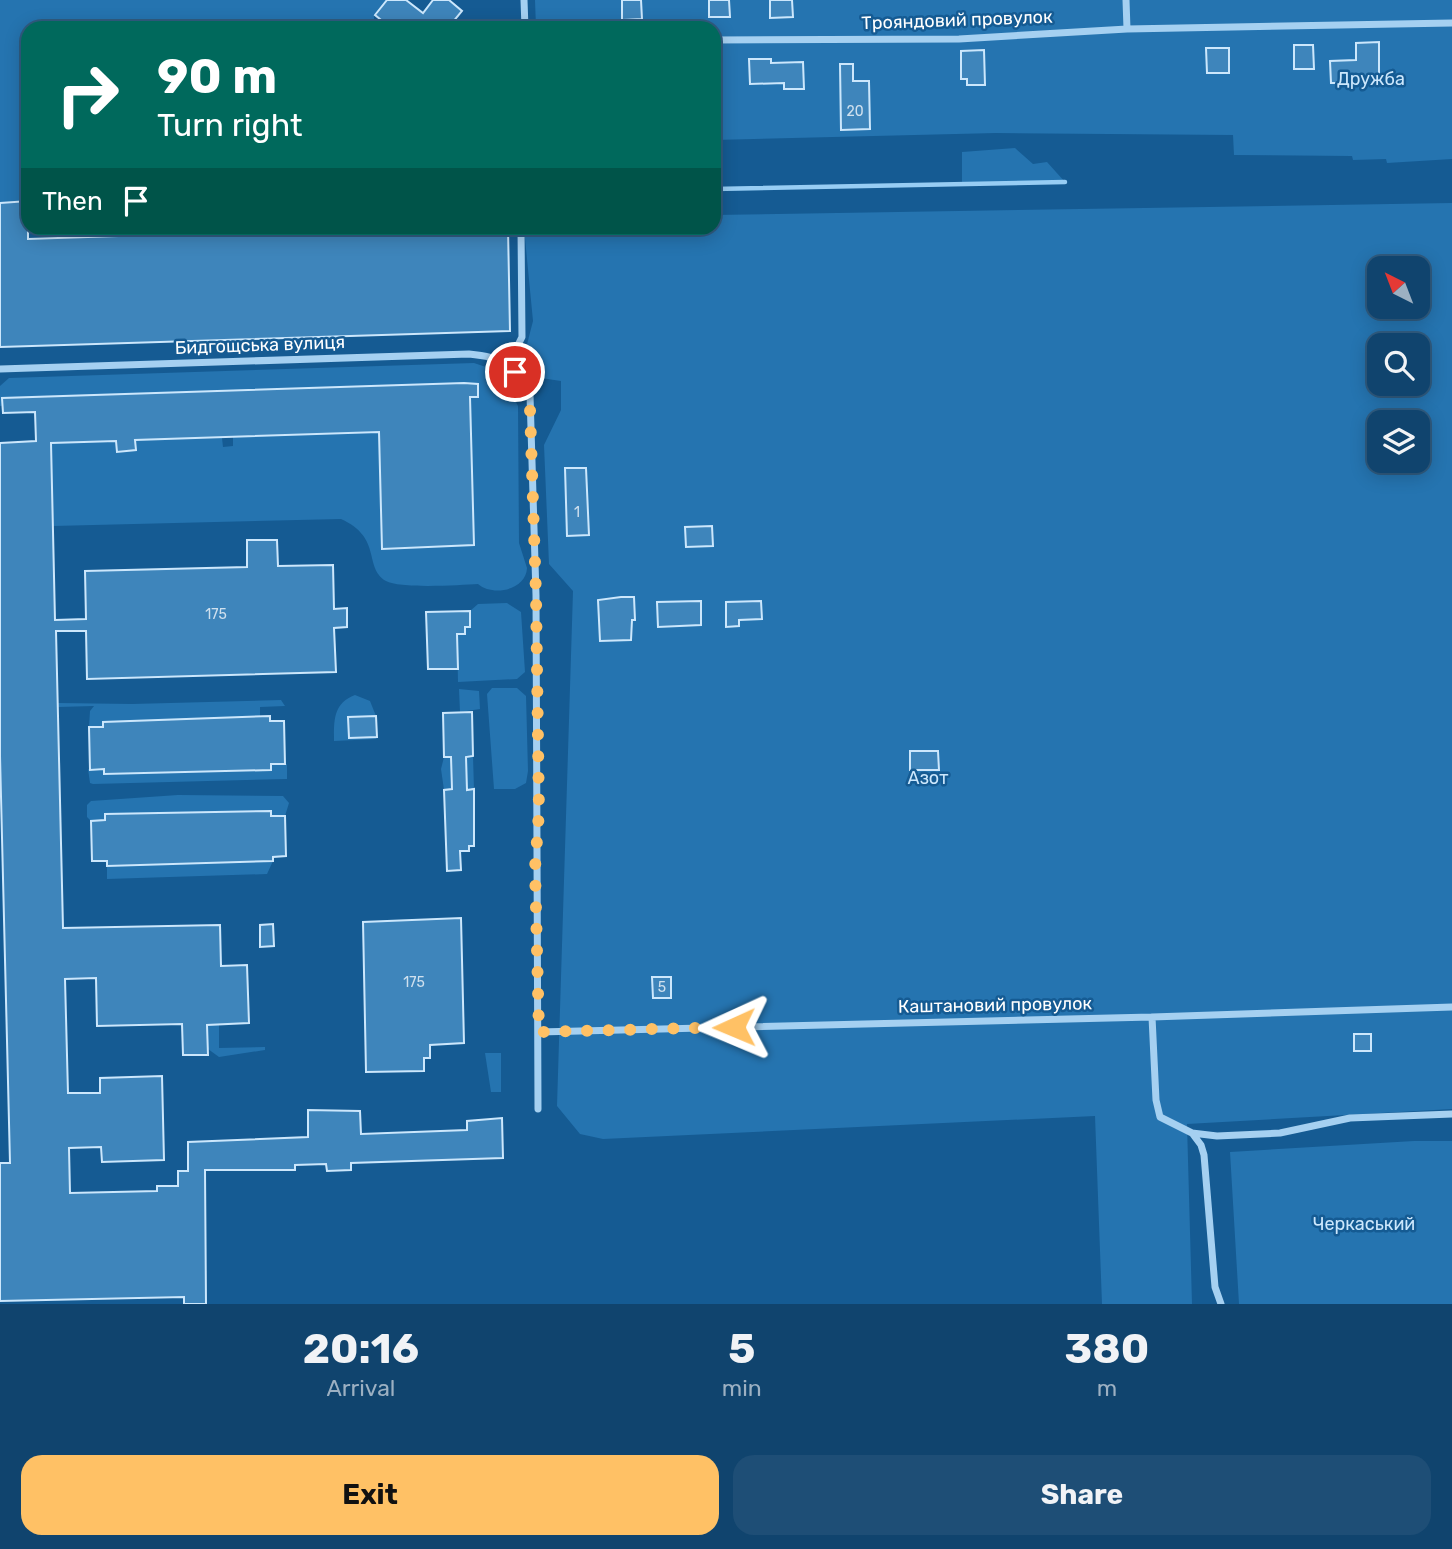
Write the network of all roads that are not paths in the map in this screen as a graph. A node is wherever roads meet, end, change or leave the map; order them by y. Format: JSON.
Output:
{"nodes":[{"id":1,"x":524,"y":0,"type":"edge"},
{"id":2,"x":1126,"y":0,"type":"edge"},
{"id":3,"x":525,"y":21,"type":"edge"},
{"id":4,"x":1452,"y":23,"type":"edge"},
{"id":5,"x":1127,"y":29,"type":"junction"},
{"id":6,"x":721,"y":40,"type":"edge"},
{"id":7,"x":521,"y":235,"type":"edge"},
{"id":8,"x":503,"y":361,"type":"junction"},
{"id":9,"x":0,"y":369,"type":"edge"},
{"id":10,"x":1452,"y":1007,"type":"edge"},
{"id":11,"x":1152,"y":1017,"type":"junction"},
{"id":12,"x":539,"y":1032,"type":"junction"},
{"id":13,"x":538,"y":1109,"type":"dead end"},
{"id":14,"x":1452,"y":1114,"type":"edge"},
{"id":15,"x":1192,"y":1133,"type":"junction"},
{"id":16,"x":1221,"y":1304,"type":"edge"}],
"edges":[{"from":1,"to":3,"type":"street"},
{"from":2,"to":5,"type":"street"},
{"from":4,"to":5,"type":"street","name":"Трояндовий провулок"},
{"from":5,"to":6,"type":"street","name":"Трояндовий провулок"},
{"from":7,"to":8,"type":"street"},
{"from":8,"to":9,"type":"street","name":"Бидгощська вулиця"},
{"from":8,"to":12,"type":"street"},
{"from":10,"to":11,"type":"street","name":"Каштановий провулок"},
{"from":11,"to":12,"type":"street","name":"Каштановий провулок"},
{"from":11,"to":15,"type":"street"},
{"from":12,"to":13,"type":"street"},
{"from":14,"to":15,"type":"street"},
{"from":15,"to":16,"type":"street"}]}
